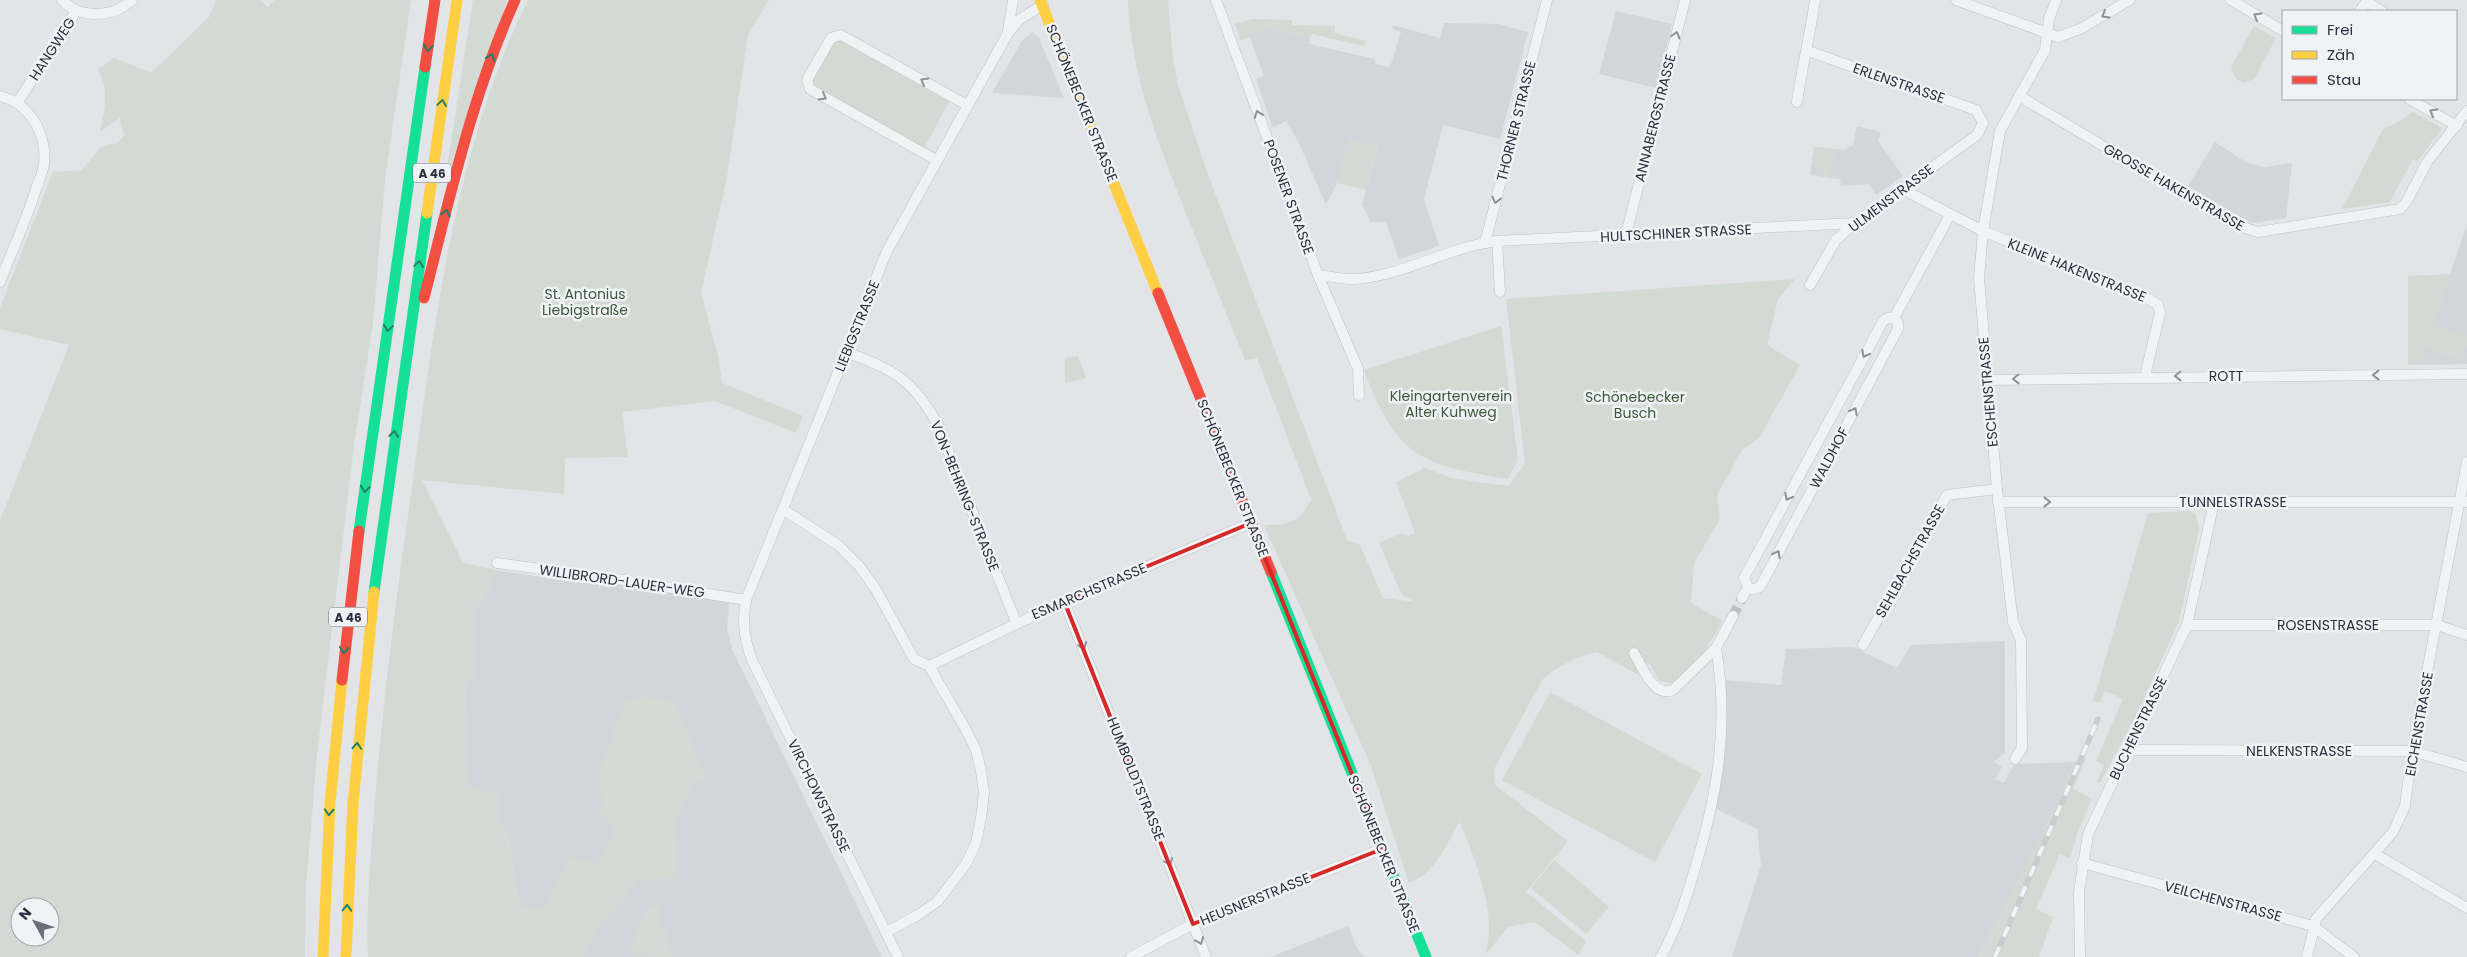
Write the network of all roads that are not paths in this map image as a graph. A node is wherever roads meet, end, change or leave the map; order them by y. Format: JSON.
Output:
{"nodes":[{"id":1,"x":62,"y":0,"type":"edge"},
{"id":2,"x":132,"y":0,"type":"edge"},
{"id":3,"x":435,"y":0,"type":"edge"},
{"id":4,"x":457,"y":0,"type":"edge"},
{"id":5,"x":515,"y":0,"type":"edge"},
{"id":6,"x":1013,"y":0,"type":"edge"},
{"id":7,"x":1216,"y":0,"type":"edge"},
{"id":8,"x":1547,"y":0,"type":"edge"},
{"id":9,"x":1685,"y":0,"type":"edge"},
{"id":10,"x":1815,"y":0,"type":"edge"},
{"id":11,"x":1956,"y":0,"type":"edge"},
{"id":12,"x":2056,"y":0,"type":"edge"},
{"id":13,"x":2130,"y":0,"type":"edge"},
{"id":14,"x":2231,"y":0,"type":"edge"},
{"id":15,"x":1042,"y":3,"type":"edge"},
{"id":16,"x":2361,"y":10,"type":"edge"},
{"id":17,"x":2380,"y":10,"type":"edge"},
{"id":18,"x":76,"y":11,"type":"junction"},
{"id":19,"x":2282,"y":30,"type":"edge"},
{"id":20,"x":1008,"y":33,"type":"junction"},
{"id":21,"x":2048,"y":34,"type":"junction"},
{"id":22,"x":1808,"y":51,"type":"junction"},
{"id":23,"x":0,"y":96,"type":"edge"},
{"id":24,"x":2019,"y":96,"type":"junction"},
{"id":25,"x":2411,"y":100,"type":"edge"},
{"id":26,"x":18,"y":102,"type":"junction"},
{"id":27,"x":1797,"y":102,"type":"dead end"},
{"id":28,"x":967,"y":105,"type":"junction"},
{"id":29,"x":2467,"y":111,"type":"edge"},
{"id":30,"x":1983,"y":123,"type":"joint"},
{"id":31,"x":2457,"y":126,"type":"junction"},
{"id":32,"x":939,"y":154,"type":"junction"},
{"id":33,"x":1902,"y":189,"type":"junction"},
{"id":34,"x":1950,"y":215,"type":"junction"},
{"id":35,"x":1855,"y":223,"type":"junction"},
{"id":36,"x":1982,"y":231,"type":"junction"},
{"id":37,"x":1626,"y":236,"type":"junction"},
{"id":38,"x":1497,"y":241,"type":"junction"},
{"id":39,"x":1486,"y":243,"type":"junction"},
{"id":40,"x":1318,"y":275,"type":"junction"},
{"id":41,"x":0,"y":282,"type":"edge"},
{"id":42,"x":1810,"y":285,"type":"dead end"},
{"id":43,"x":1500,"y":292,"type":"dead end"},
{"id":44,"x":1894,"y":318,"type":"junction"},
{"id":45,"x":408,"y":347,"type":"junction"},
{"id":46,"x":846,"y":352,"type":"junction"},
{"id":47,"x":2467,"y":374,"type":"edge"},
{"id":48,"x":2145,"y":376,"type":"junction"},
{"id":49,"x":1986,"y":380,"type":"junction"},
{"id":50,"x":1359,"y":395,"type":"dead end"},
{"id":51,"x":2467,"y":462,"type":"edge"},
{"id":52,"x":1996,"y":489,"type":"junction"},
{"id":53,"x":2464,"y":501,"type":"edge"},
{"id":54,"x":1998,"y":502,"type":"junction"},
{"id":55,"x":2214,"y":502,"type":"junction"},
{"id":56,"x":784,"y":510,"type":"junction"},
{"id":57,"x":1251,"y":523,"type":"junction"},
{"id":58,"x":497,"y":563,"type":"dead end"},
{"id":59,"x":1748,"y":588,"type":"junction"},
{"id":60,"x":1742,"y":598,"type":"tunnel mouth"},
{"id":61,"x":746,"y":600,"type":"junction"},
{"id":62,"x":1064,"y":601,"type":"junction"},
{"id":63,"x":1733,"y":616,"type":"tunnel mouth"},
{"id":64,"x":1016,"y":622,"type":"junction"},
{"id":65,"x":2187,"y":625,"type":"junction"},
{"id":66,"x":2437,"y":625,"type":"junction"},
{"id":67,"x":743,"y":634,"type":"joint"},
{"id":68,"x":2467,"y":635,"type":"edge"},
{"id":69,"x":1863,"y":644,"type":"dead end"},
{"id":70,"x":1716,"y":648,"type":"junction"},
{"id":71,"x":1634,"y":652,"type":"dead end"},
{"id":72,"x":930,"y":666,"type":"junction"},
{"id":73,"x":2129,"y":750,"type":"junction"},
{"id":74,"x":2412,"y":751,"type":"junction"},
{"id":75,"x":2015,"y":759,"type":"dead end"},
{"id":76,"x":2467,"y":767,"type":"edge"},
{"id":77,"x":1382,"y":849,"type":"junction"},
{"id":78,"x":2375,"y":854,"type":"junction"},
{"id":79,"x":2082,"y":863,"type":"junction"},
{"id":80,"x":2467,"y":908,"type":"edge"},
{"id":81,"x":1193,"y":924,"type":"junction"},
{"id":82,"x":2313,"y":926,"type":"junction"},
{"id":83,"x":886,"y":932,"type":"junction"},
{"id":84,"x":324,"y":957,"type":"edge"},
{"id":85,"x":346,"y":957,"type":"edge"},
{"id":86,"x":898,"y":957,"type":"edge"},
{"id":87,"x":1131,"y":957,"type":"edge"},
{"id":88,"x":1206,"y":957,"type":"edge"},
{"id":89,"x":1426,"y":957,"type":"edge"},
{"id":90,"x":1661,"y":957,"type":"edge"},
{"id":91,"x":2080,"y":957,"type":"edge"},
{"id":92,"x":2308,"y":957,"type":"edge"},
{"id":93,"x":2354,"y":957,"type":"edge"}],
"edges":[{"from":1,"to":18,"type":"street","name":"HANGWEG"},
{"from":2,"to":18,"type":"street"},
{"from":3,"to":84,"type":"main road","number":"A 46","one_way":true},
{"from":45,"to":4,"type":"main road","number":"A 46","one_way":true},
{"from":45,"to":5,"type":"main road","one_way":true},
{"from":6,"to":20,"type":"street","name":"LIEBIGSTRASSE"},
{"from":40,"to":7,"type":"street","name":"POSENER STRASSE","one_way":true},
{"from":8,"to":39,"type":"street","name":"THORNER STRASSE","one_way":true},
{"from":37,"to":9,"type":"street","name":"ANNABERGSTRASSE","one_way":true},
{"from":10,"to":22,"type":"street"},
{"from":11,"to":21,"type":"street"},
{"from":12,"to":21,"type":"street","name":"ESCHENSTRASSE"},
{"from":13,"to":21,"type":"street","one_way":true},
{"from":19,"to":14,"type":"street","one_way":true},
{"from":15,"to":20,"type":"street","name":"LIEBIGSTRASSE"},
{"from":15,"to":57,"type":"main road","name":"SCHÖNEBECKER STRASSE"},
{"from":16,"to":17,"type":"street"},
{"from":18,"to":26,"type":"street","name":"HANGWEG"},
{"from":20,"to":28,"type":"street","name":"LIEBIGSTRASSE"},
{"from":21,"to":24,"type":"street","name":"ESCHENSTRASSE"},
{"from":22,"to":27,"type":"street"},
{"from":22,"to":30,"type":"street","name":"ERLENSTRASSE"},
{"from":23,"to":26,"type":"street"},
{"from":24,"to":31,"type":"street","name":"GROSSE HAKENSTRASSE"},
{"from":24,"to":36,"type":"street","name":"ESCHENSTRASSE"},
{"from":31,"to":25,"type":"street","one_way":true},
{"from":26,"to":41,"type":"street"},
{"from":28,"to":32,"type":"street","name":"LIEBIGSTRASSE"},
{"from":28,"to":32,"type":"street","one_way":true},
{"from":29,"to":31,"type":"street","name":"GROSSE HAKENSTRASSE"},
{"from":30,"to":33,"type":"street","name":"ULMENSTRASSE"},
{"from":32,"to":46,"type":"street","name":"LIEBIGSTRASSE"},
{"from":33,"to":34,"type":"street"},
{"from":33,"to":35,"type":"street","name":"ULMENSTRASSE"},
{"from":34,"to":36,"type":"street"},
{"from":34,"to":44,"type":"street","name":"WALDHOF"},
{"from":35,"to":37,"type":"street","name":"HULTSCHINER STRASSE"},
{"from":35,"to":42,"type":"street","name":"ULMENSTRASSE"},
{"from":36,"to":48,"type":"street","name":"KLEINE HAKENSTRASSE"},
{"from":36,"to":49,"type":"street","name":"ESCHENSTRASSE"},
{"from":37,"to":38,"type":"street","name":"HULTSCHINER STRASSE"},
{"from":38,"to":39,"type":"street","name":"HULTSCHINER STRASSE"},
{"from":38,"to":43,"type":"street"},
{"from":39,"to":40,"type":"street","name":"HULTSCHINER STRASSE"},
{"from":40,"to":50,"type":"street","name":"POSENER STRASSE"},
{"from":44,"to":59,"type":"street","name":"WALDHOF","one_way":true},
{"from":59,"to":44,"type":"street","name":"WALDHOF","one_way":true},
{"from":85,"to":45,"type":"main road","number":"A 46","one_way":true},
{"from":46,"to":56,"type":"street","name":"LIEBIGSTRASSE"},
{"from":46,"to":64,"type":"street","name":"VON-BEHRING-STRASSE"},
{"from":47,"to":48,"type":"street","name":"ROTT","one_way":true},
{"from":48,"to":49,"type":"street","name":"ROTT","one_way":true},
{"from":49,"to":52,"type":"street","name":"ESCHENSTRASSE"},
{"from":51,"to":53,"type":"street","name":"EICHENSTRASSE"},
{"from":52,"to":54,"type":"street","name":"ESCHENSTRASSE"},
{"from":52,"to":69,"type":"street","name":"SEHLBACHSTRASSE"},
{"from":53,"to":55,"type":"street","name":"TUNNELSTRASSE"},
{"from":53,"to":66,"type":"street","name":"EICHENSTRASSE"},
{"from":54,"to":55,"type":"street","name":"TUNNELSTRASSE","one_way":true},
{"from":54,"to":75,"type":"street","name":"ESCHENSTRASSE"},
{"from":55,"to":65,"type":"street","name":"BUCHENSTRASSE"},
{"from":56,"to":61,"type":"street","name":"LIEBIGSTRASSE"},
{"from":56,"to":72,"type":"street"},
{"from":57,"to":62,"type":"street","name":"ESMARCHSTRASSE"},
{"from":57,"to":77,"type":"main road","name":"SCHÖNEBECKER STRASSE"},
{"from":58,"to":61,"type":"street","name":"WILLIBRORD-LAUER-WEG"},
{"from":59,"to":60,"type":"street","name":"WALDHOF"},
{"from":61,"to":67,"type":"street","name":"LIEBIGSTRASSE"},
{"from":62,"to":64,"type":"street","name":"ESMARCHSTRASSE"},
{"from":62,"to":81,"type":"street","name":"HUMBOLDTSTRASSE","one_way":true},
{"from":63,"to":70,"type":"street"},
{"from":64,"to":72,"type":"street","name":"ESMARCHSTRASSE"},
{"from":65,"to":66,"type":"street","name":"ROSENSTRASSE"},
{"from":65,"to":73,"type":"street","name":"BUCHENSTRASSE"},
{"from":66,"to":68,"type":"street","name":"ROSENSTRASSE"},
{"from":66,"to":74,"type":"street","name":"EICHENSTRASSE"},
{"from":67,"to":83,"type":"street","name":"VIRCHOWSTRASSE"},
{"from":70,"to":71,"type":"street"},
{"from":70,"to":90,"type":"street"},
{"from":72,"to":83,"type":"street"},
{"from":73,"to":74,"type":"street","name":"NELKENSTRASSE"},
{"from":73,"to":79,"type":"street","name":"BUCHENSTRASSE"},
{"from":74,"to":76,"type":"street","name":"NELKENSTRASSE"},
{"from":74,"to":78,"type":"street","name":"EICHENSTRASSE"},
{"from":77,"to":81,"type":"street","name":"HEUSNERSTRASSE"},
{"from":77,"to":89,"type":"main road","name":"SCHÖNEBECKER STRASSE"},
{"from":78,"to":80,"type":"street"},
{"from":78,"to":82,"type":"street","name":"EICHENSTRASSE"},
{"from":79,"to":82,"type":"street","name":"VEILCHENSTRASSE"},
{"from":79,"to":91,"type":"street","name":"BUCHENSTRASSE"},
{"from":81,"to":87,"type":"street","name":"HEUSNERSTRASSE"},
{"from":81,"to":88,"type":"street","name":"HUMBOLDTSTRASSE","one_way":true},
{"from":82,"to":92,"type":"street","name":"EICHENSTRASSE"},
{"from":82,"to":93,"type":"street","name":"VEILCHENSTRASSE"},
{"from":83,"to":86,"type":"street","name":"VIRCHOWSTRASSE"}]}
